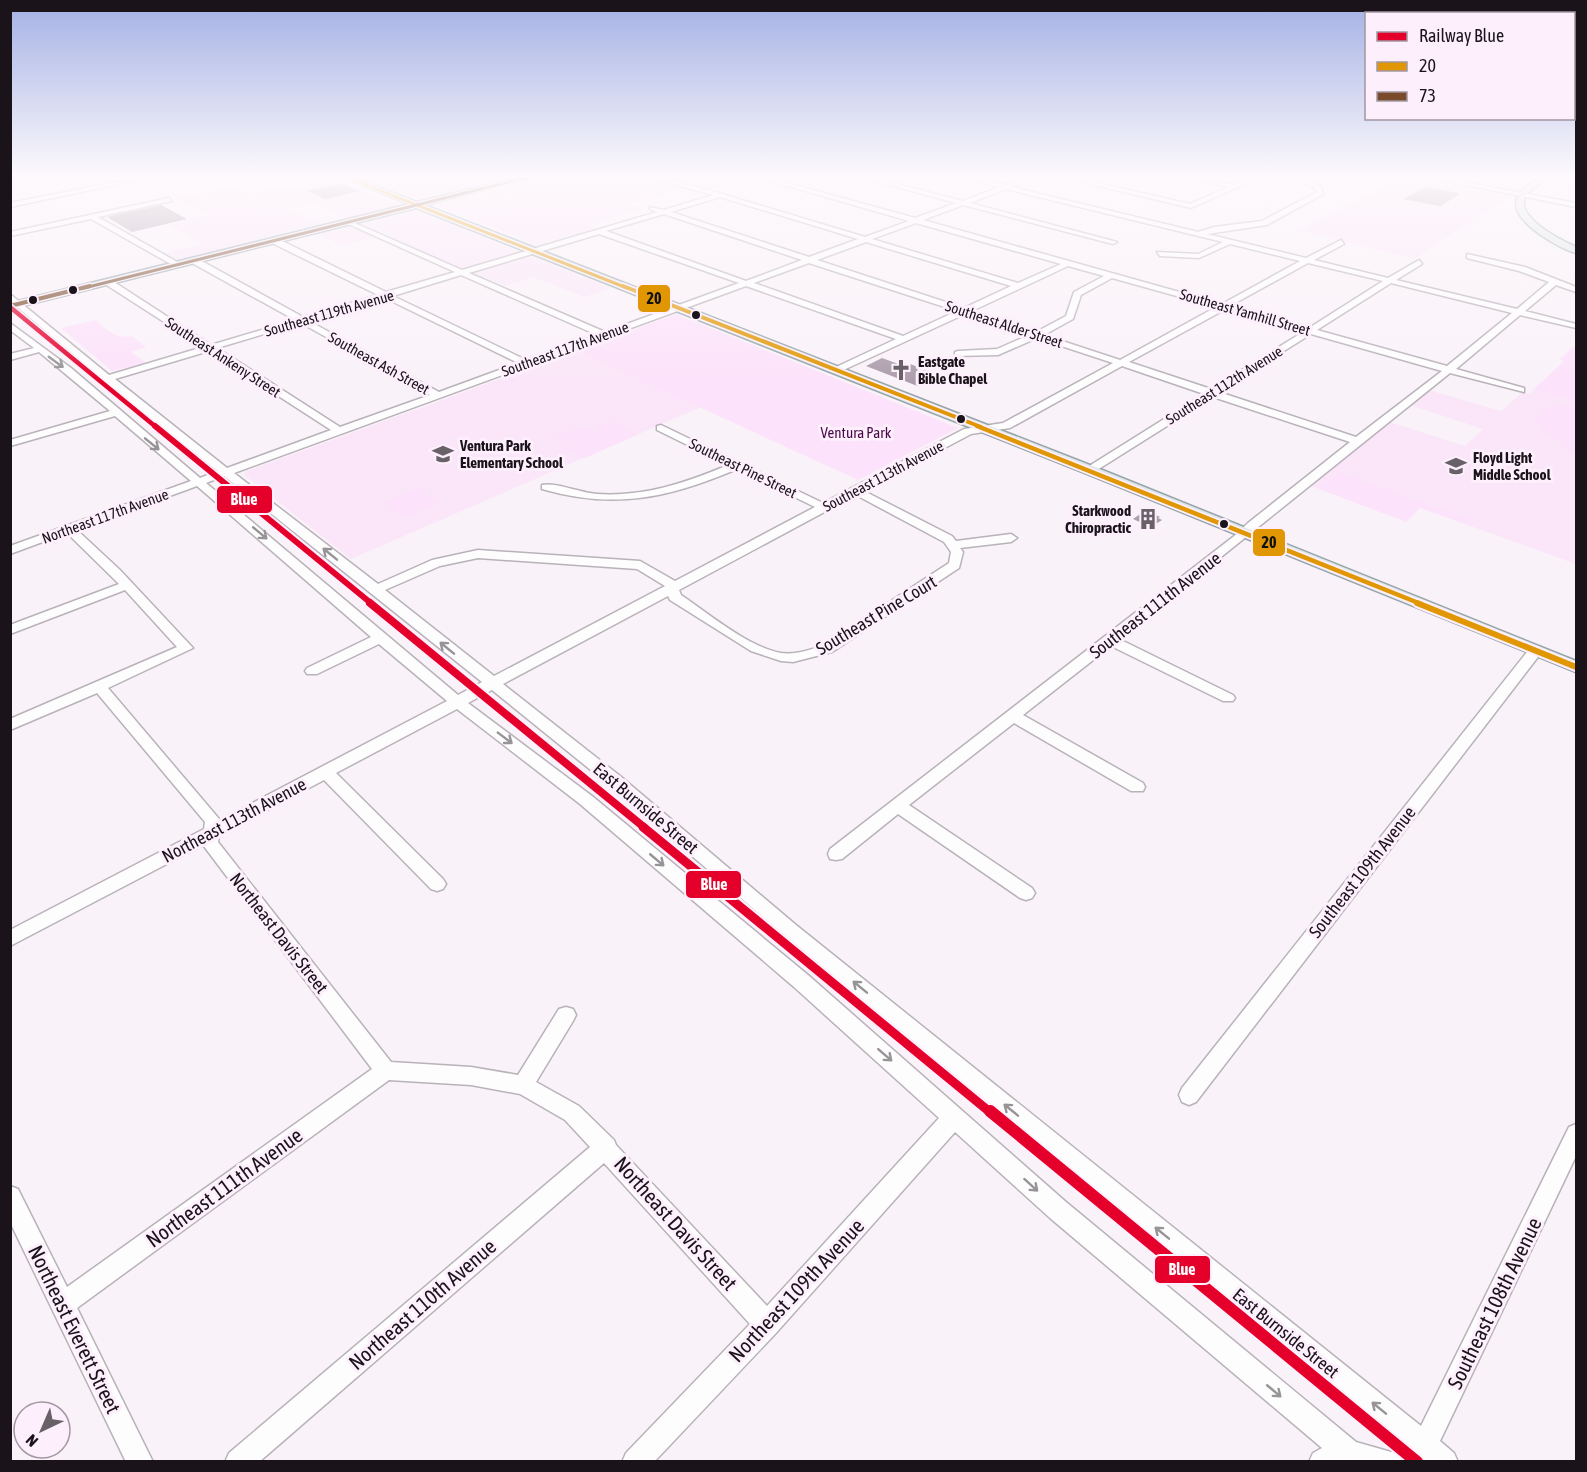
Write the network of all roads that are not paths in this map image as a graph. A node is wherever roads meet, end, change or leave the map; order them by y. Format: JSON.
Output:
{"nodes":[{"id":1,"x":143,"y":246,"type":"edge"},
{"id":2,"x":256,"y":246,"type":"edge"},
{"id":3,"x":285,"y":246,"type":"edge"},
{"id":4,"x":401,"y":246,"type":"edge"},
{"id":5,"x":522,"y":246,"type":"edge"},
{"id":6,"x":554,"y":246,"type":"edge"},
{"id":7,"x":641,"y":246,"type":"edge"},
{"id":8,"x":765,"y":246,"type":"edge"},
{"id":9,"x":847,"y":246,"type":"edge"},
{"id":10,"x":887,"y":246,"type":"edge"},
{"id":11,"x":1007,"y":246,"type":"edge"},
{"id":12,"x":1221,"y":246,"type":"edge"},
{"id":13,"x":1247,"y":246,"type":"edge"},
{"id":14,"x":1334,"y":246,"type":"edge"},
{"id":15,"x":536,"y":251,"type":"junction"},
{"id":16,"x":1161,"y":254,"type":"dead end"},
{"id":17,"x":1470,"y":256,"type":"dead end"},
{"id":18,"x":1310,"y":259,"type":"junction"},
{"id":19,"x":808,"y":260,"type":"junction"},
{"id":20,"x":195,"y":261,"type":"junction"},
{"id":21,"x":1419,"y":262,"type":"dead end"},
{"id":22,"x":1068,"y":263,"type":"junction"},
{"id":23,"x":176,"y":265,"type":"junction"},
{"id":24,"x":463,"y":273,"type":"junction"},
{"id":25,"x":1112,"y":275,"type":"junction"},
{"id":26,"x":1392,"y":280,"type":"junction"},
{"id":27,"x":108,"y":282,"type":"junction"},
{"id":28,"x":1554,"y":282,"type":"junction"},
{"id":29,"x":746,"y":283,"type":"junction"},
{"id":30,"x":1019,"y":285,"type":"junction"},
{"id":31,"x":1576,"y":290,"type":"edge"},
{"id":32,"x":10,"y":296,"type":"edge"},
{"id":33,"x":387,"y":296,"type":"junction"},
{"id":34,"x":15,"y":305,"type":"edge"},
{"id":35,"x":1224,"y":306,"type":"junction"},
{"id":36,"x":680,"y":308,"type":"junction"},
{"id":37,"x":963,"y":311,"type":"junction"},
{"id":38,"x":1517,"y":311,"type":"junction"},
{"id":39,"x":302,"y":320,"type":"junction"},
{"id":40,"x":10,"y":325,"type":"edge"},
{"id":41,"x":1576,"y":326,"type":"edge"},
{"id":42,"x":1311,"y":331,"type":"junction"},
{"id":43,"x":604,"y":335,"type":"junction"},
{"id":44,"x":1038,"y":335,"type":"junction"},
{"id":45,"x":903,"y":339,"type":"junction"},
{"id":46,"x":209,"y":348,"type":"junction"},
{"id":47,"x":39,"y":349,"type":"junction"},
{"id":48,"x":958,"y":354,"type":"dead end"},
{"id":49,"x":10,"y":357,"type":"edge"},
{"id":50,"x":1121,"y":363,"type":"junction"},
{"id":51,"x":526,"y":364,"type":"junction"},
{"id":52,"x":1445,"y":369,"type":"junction"},
{"id":53,"x":837,"y":370,"type":"junction"},
{"id":54,"x":109,"y":378,"type":"junction"},
{"id":55,"x":1521,"y":390,"type":"dead end"},
{"id":56,"x":1211,"y":392,"type":"junction"},
{"id":57,"x":437,"y":396,"type":"junction"},
{"id":58,"x":117,"y":412,"type":"junction"},
{"id":59,"x":661,"y":428,"type":"dead end"},
{"id":60,"x":987,"y":429,"type":"junction"},
{"id":61,"x":339,"y":431,"type":"junction"},
{"id":62,"x":1357,"y":441,"type":"junction"},
{"id":63,"x":10,"y":443,"type":"edge"},
{"id":64,"x":737,"y":465,"type":"junction"},
{"id":65,"x":1090,"y":470,"type":"junction"},
{"id":66,"x":227,"y":472,"type":"junction"},
{"id":67,"x":199,"y":482,"type":"junction"},
{"id":68,"x":546,"y":487,"type":"dead end"},
{"id":69,"x":856,"y":491,"type":"junction"},
{"id":70,"x":825,"y":508,"type":"junction"},
{"id":71,"x":69,"y":529,"type":"junction"},
{"id":72,"x":1245,"y":532,"type":"junction"},
{"id":73,"x":1011,"y":538,"type":"dead end"},
{"id":74,"x":955,"y":545,"type":"junction"},
{"id":75,"x":10,"y":550,"type":"edge"},
{"id":76,"x":127,"y":585,"type":"junction"},
{"id":77,"x":672,"y":589,"type":"junction"},
{"id":78,"x":376,"y":590,"type":"junction"},
{"id":79,"x":10,"y":630,"type":"edge"},
{"id":80,"x":382,"y":638,"type":"junction"},
{"id":81,"x":1110,"y":640,"type":"junction"},
{"id":82,"x":1536,"y":650,"type":"junction"},
{"id":83,"x":1576,"y":667,"type":"edge"},
{"id":84,"x":312,"y":671,"type":"dead end"},
{"id":85,"x":493,"y":684,"type":"junction"},
{"id":86,"x":99,"y":686,"type":"junction"},
{"id":87,"x":1228,"y":698,"type":"dead end"},
{"id":88,"x":459,"y":702,"type":"junction"},
{"id":89,"x":1013,"y":716,"type":"junction"},
{"id":90,"x":10,"y":725,"type":"edge"},
{"id":91,"x":325,"y":772,"type":"junction"},
{"id":92,"x":1137,"y":787,"type":"dead end"},
{"id":93,"x":898,"y":806,"type":"junction"},
{"id":94,"x":212,"y":832,"type":"junction"},
{"id":95,"x":836,"y":854,"type":"dead end"},
{"id":96,"x":437,"y":884,"type":"dead end"},
{"id":97,"x":1026,"y":893,"type":"dead end"},
{"id":98,"x":10,"y":939,"type":"edge"},
{"id":99,"x":566,"y":1016,"type":"dead end"},
{"id":100,"x":386,"y":1071,"type":"junction"},
{"id":101,"x":523,"y":1085,"type":"junction"},
{"id":102,"x":1189,"y":1095,"type":"dead end"},
{"id":103,"x":955,"y":1116,"type":"junction"},
{"id":104,"x":1576,"y":1134,"type":"edge"},
{"id":105,"x":606,"y":1147,"type":"junction"},
{"id":106,"x":10,"y":1197,"type":"edge"},
{"id":107,"x":63,"y":1304,"type":"junction"},
{"id":108,"x":767,"y":1324,"type":"junction"},
{"id":109,"x":1425,"y":1445,"type":"junction"},
{"id":110,"x":1354,"y":1457,"type":"edge"},
{"id":111,"x":140,"y":1461,"type":"edge"},
{"id":112,"x":238,"y":1461,"type":"edge"},
{"id":113,"x":635,"y":1461,"type":"edge"},
{"id":114,"x":1323,"y":1461,"type":"edge"},
{"id":115,"x":1383,"y":1461,"type":"edge"},
{"id":116,"x":1399,"y":1461,"type":"edge"},
{"id":117,"x":1445,"y":1461,"type":"edge"}],
"edges":[{"from":1,"to":23,"type":"street"},
{"from":2,"to":20,"type":"main road"},
{"from":3,"to":33,"type":"street"},
{"from":4,"to":24,"type":"street"},
{"from":5,"to":15,"type":"main road"},
{"from":6,"to":15,"type":"street","name":"Southeast 119th Avenue"},
{"from":7,"to":29,"type":"street"},
{"from":8,"to":19,"type":"street","name":"Southeast Alder Street"},
{"from":9,"to":19,"type":"street","name":"Southeast 117th Avenue"},
{"from":10,"to":30,"type":"street"},
{"from":11,"to":22,"type":"street","name":"Southeast Yamhill Street"},
{"from":12,"to":16,"type":"street"},
{"from":13,"to":18,"type":"street"},
{"from":14,"to":18,"type":"street","name":"Southeast 113th Avenue"},
{"from":15,"to":24,"type":"street","name":"Southeast 119th Avenue"},
{"from":15,"to":36,"type":"main road"},
{"from":17,"to":28,"type":"street"},
{"from":18,"to":26,"type":"street"},
{"from":18,"to":35,"type":"street","name":"Southeast 113th Avenue"},
{"from":19,"to":29,"type":"street","name":"Southeast 117th Avenue"},
{"from":19,"to":37,"type":"street","name":"Southeast Alder Street"},
{"from":20,"to":23,"type":"main road"},
{"from":20,"to":39,"type":"street","name":"Southeast Ash Street"},
{"from":21,"to":26,"type":"street","name":"Southeast 112th Avenue"},
{"from":22,"to":25,"type":"street","name":"Southeast Yamhill Street"},
{"from":22,"to":30,"type":"street"},
{"from":23,"to":27,"type":"main road"},
{"from":24,"to":33,"type":"street","name":"Southeast 119th Avenue"},
{"from":24,"to":43,"type":"street"},
{"from":25,"to":35,"type":"street","name":"Southeast Yamhill Street"},
{"from":25,"to":44,"type":"street"},
{"from":26,"to":38,"type":"street"},
{"from":26,"to":42,"type":"street","name":"Southeast 112th Avenue"},
{"from":27,"to":34,"type":"main road"},
{"from":27,"to":46,"type":"street","name":"Southeast Ankeny Street"},
{"from":28,"to":31,"type":"street"},
{"from":28,"to":38,"type":"street","name":"Southeast 111th Avenue"},
{"from":29,"to":36,"type":"street","name":"Southeast 117th Avenue"},
{"from":29,"to":45,"type":"street"},
{"from":30,"to":37,"type":"street"},
{"from":32,"to":34,"type":"street","name":"East Burnside Street"},
{"from":33,"to":39,"type":"street","name":"Southeast 119th Avenue"},
{"from":33,"to":51,"type":"street"},
{"from":34,"to":54,"type":"street","name":"East Burnside Street"},
{"from":35,"to":42,"type":"street","name":"Southeast Yamhill Street"},
{"from":35,"to":50,"type":"street","name":"Southeast 113th Avenue"},
{"from":36,"to":43,"type":"street","name":"Southeast 117th Avenue"},
{"from":36,"to":53,"type":"main road"},
{"from":37,"to":44,"type":"street","name":"Southeast Alder Street"},
{"from":37,"to":45,"type":"street"},
{"from":38,"to":41,"type":"street"},
{"from":38,"to":52,"type":"street","name":"Southeast 111th Avenue"},
{"from":39,"to":46,"type":"street","name":"Southeast 119th Avenue"},
{"from":39,"to":57,"type":"street","name":"Southeast Ash Street"},
{"from":40,"to":47,"type":"street","name":"East Burnside Street"},
{"from":42,"to":52,"type":"street","name":"Southeast Yamhill Street"},
{"from":42,"to":56,"type":"street","name":"Southeast 112th Avenue"},
{"from":43,"to":51,"type":"street","name":"Southeast 117th Avenue"},
{"from":44,"to":48,"type":"street"},
{"from":44,"to":50,"type":"street","name":"Southeast Alder Street"},
{"from":45,"to":53,"type":"street"},
{"from":46,"to":54,"type":"street","name":"Southeast 119th Avenue"},
{"from":46,"to":61,"type":"street","name":"Southeast Ankeny Street"},
{"from":47,"to":49,"type":"street"},
{"from":47,"to":58,"type":"street","name":"East Burnside Street","one_way":true},
{"from":50,"to":56,"type":"street","name":"Southeast Alder Street"},
{"from":50,"to":60,"type":"street","name":"Southeast 113th Avenue"},
{"from":51,"to":57,"type":"street","name":"Southeast 117th Avenue"},
{"from":52,"to":55,"type":"street","name":"Southeast Yamhill Street"},
{"from":52,"to":62,"type":"street","name":"Southeast 111th Avenue"},
{"from":53,"to":60,"type":"main road"},
{"from":54,"to":66,"type":"street","name":"East Burnside Street"},
{"from":56,"to":62,"type":"street","name":"Southeast Alder Street"},
{"from":56,"to":65,"type":"street","name":"Southeast 112th Avenue"},
{"from":57,"to":61,"type":"street","name":"Southeast 117th Avenue"},
{"from":58,"to":63,"type":"street"},
{"from":58,"to":67,"type":"street","name":"East Burnside Street","one_way":true},
{"from":59,"to":64,"type":"street","name":"Southeast Pine Street"},
{"from":60,"to":65,"type":"main road"},
{"from":60,"to":69,"type":"street","name":"Southeast 113th Avenue"},
{"from":61,"to":66,"type":"street","name":"Southeast 117th Avenue"},
{"from":62,"to":72,"type":"street","name":"Southeast 111th Avenue"},
{"from":64,"to":68,"type":"street"},
{"from":64,"to":70,"type":"street","name":"Southeast Pine Street"},
{"from":65,"to":72,"type":"main road"},
{"from":66,"to":67,"type":"street","name":"Southeast 117th Avenue"},
{"from":78,"to":66,"type":"street","name":"East Burnside Street","one_way":true},
{"from":67,"to":71,"type":"street","name":"Northeast 117th Avenue"},
{"from":67,"to":80,"type":"street","name":"East Burnside Street","one_way":true},
{"from":69,"to":70,"type":"street","name":"Southeast 113th Avenue"},
{"from":69,"to":74,"type":"street"},
{"from":70,"to":77,"type":"street","name":"Southeast 113th Avenue"},
{"from":71,"to":75,"type":"street","name":"Northeast 117th Avenue"},
{"from":71,"to":76,"type":"street"},
{"from":72,"to":81,"type":"street","name":"Southeast 111th Avenue"},
{"from":72,"to":82,"type":"main road"},
{"from":73,"to":74,"type":"street"},
{"from":74,"to":77,"type":"street","name":"Southeast Pine Court"},
{"from":76,"to":79,"type":"street"},
{"from":76,"to":86,"type":"street"},
{"from":77,"to":78,"type":"street","name":"Southeast Pine Court"},
{"from":77,"to":85,"type":"street","name":"Southeast 113th Avenue"},
{"from":85,"to":78,"type":"street","name":"East Burnside Street","one_way":true},
{"from":80,"to":84,"type":"street"},
{"from":80,"to":88,"type":"street","name":"East Burnside Street"},
{"from":81,"to":87,"type":"street"},
{"from":81,"to":89,"type":"street","name":"Southeast 111th Avenue"},
{"from":82,"to":83,"type":"main road"},
{"from":82,"to":102,"type":"street","name":"Southeast 109th Avenue"},
{"from":85,"to":88,"type":"street","name":"Southeast 113th Avenue"},
{"from":109,"to":85,"type":"street","name":"East Burnside Street","one_way":true},
{"from":86,"to":90,"type":"street"},
{"from":86,"to":94,"type":"street","name":"Northeast Davis Street"},
{"from":88,"to":91,"type":"street","name":"Northeast 113th Avenue"},
{"from":88,"to":103,"type":"street","name":"East Burnside Street","one_way":true},
{"from":89,"to":92,"type":"street"},
{"from":89,"to":93,"type":"street","name":"Southeast 111th Avenue"},
{"from":91,"to":94,"type":"street","name":"Northeast 113th Avenue"},
{"from":91,"to":96,"type":"street"},
{"from":93,"to":95,"type":"street","name":"Southeast 111th Avenue"},
{"from":93,"to":97,"type":"street"},
{"from":94,"to":98,"type":"street","name":"Northeast 113th Avenue"},
{"from":94,"to":100,"type":"street","name":"Northeast Davis Street"},
{"from":99,"to":101,"type":"street"},
{"from":100,"to":101,"type":"street","name":"Northeast Davis Street"},
{"from":100,"to":107,"type":"street","name":"Northeast 111th Avenue"},
{"from":101,"to":105,"type":"street","name":"Northeast Davis Street"},
{"from":103,"to":108,"type":"street","name":"Northeast 109th Avenue"},
{"from":103,"to":110,"type":"street","name":"East Burnside Street","one_way":true},
{"from":104,"to":109,"type":"street","name":"Southeast 108th Avenue"},
{"from":105,"to":108,"type":"street","name":"Northeast Davis Street"},
{"from":105,"to":112,"type":"street","name":"Northeast 110th Avenue"},
{"from":106,"to":107,"type":"street","name":"Northeast Everett Street"},
{"from":107,"to":111,"type":"street","name":"Northeast Everett Street"},
{"from":108,"to":113,"type":"street","name":"Northeast 109th Avenue"},
{"from":109,"to":116,"type":"street"},
{"from":109,"to":117,"type":"street","name":"East Burnside Street"},
{"from":110,"to":114,"type":"street"},
{"from":110,"to":115,"type":"street"}]}
